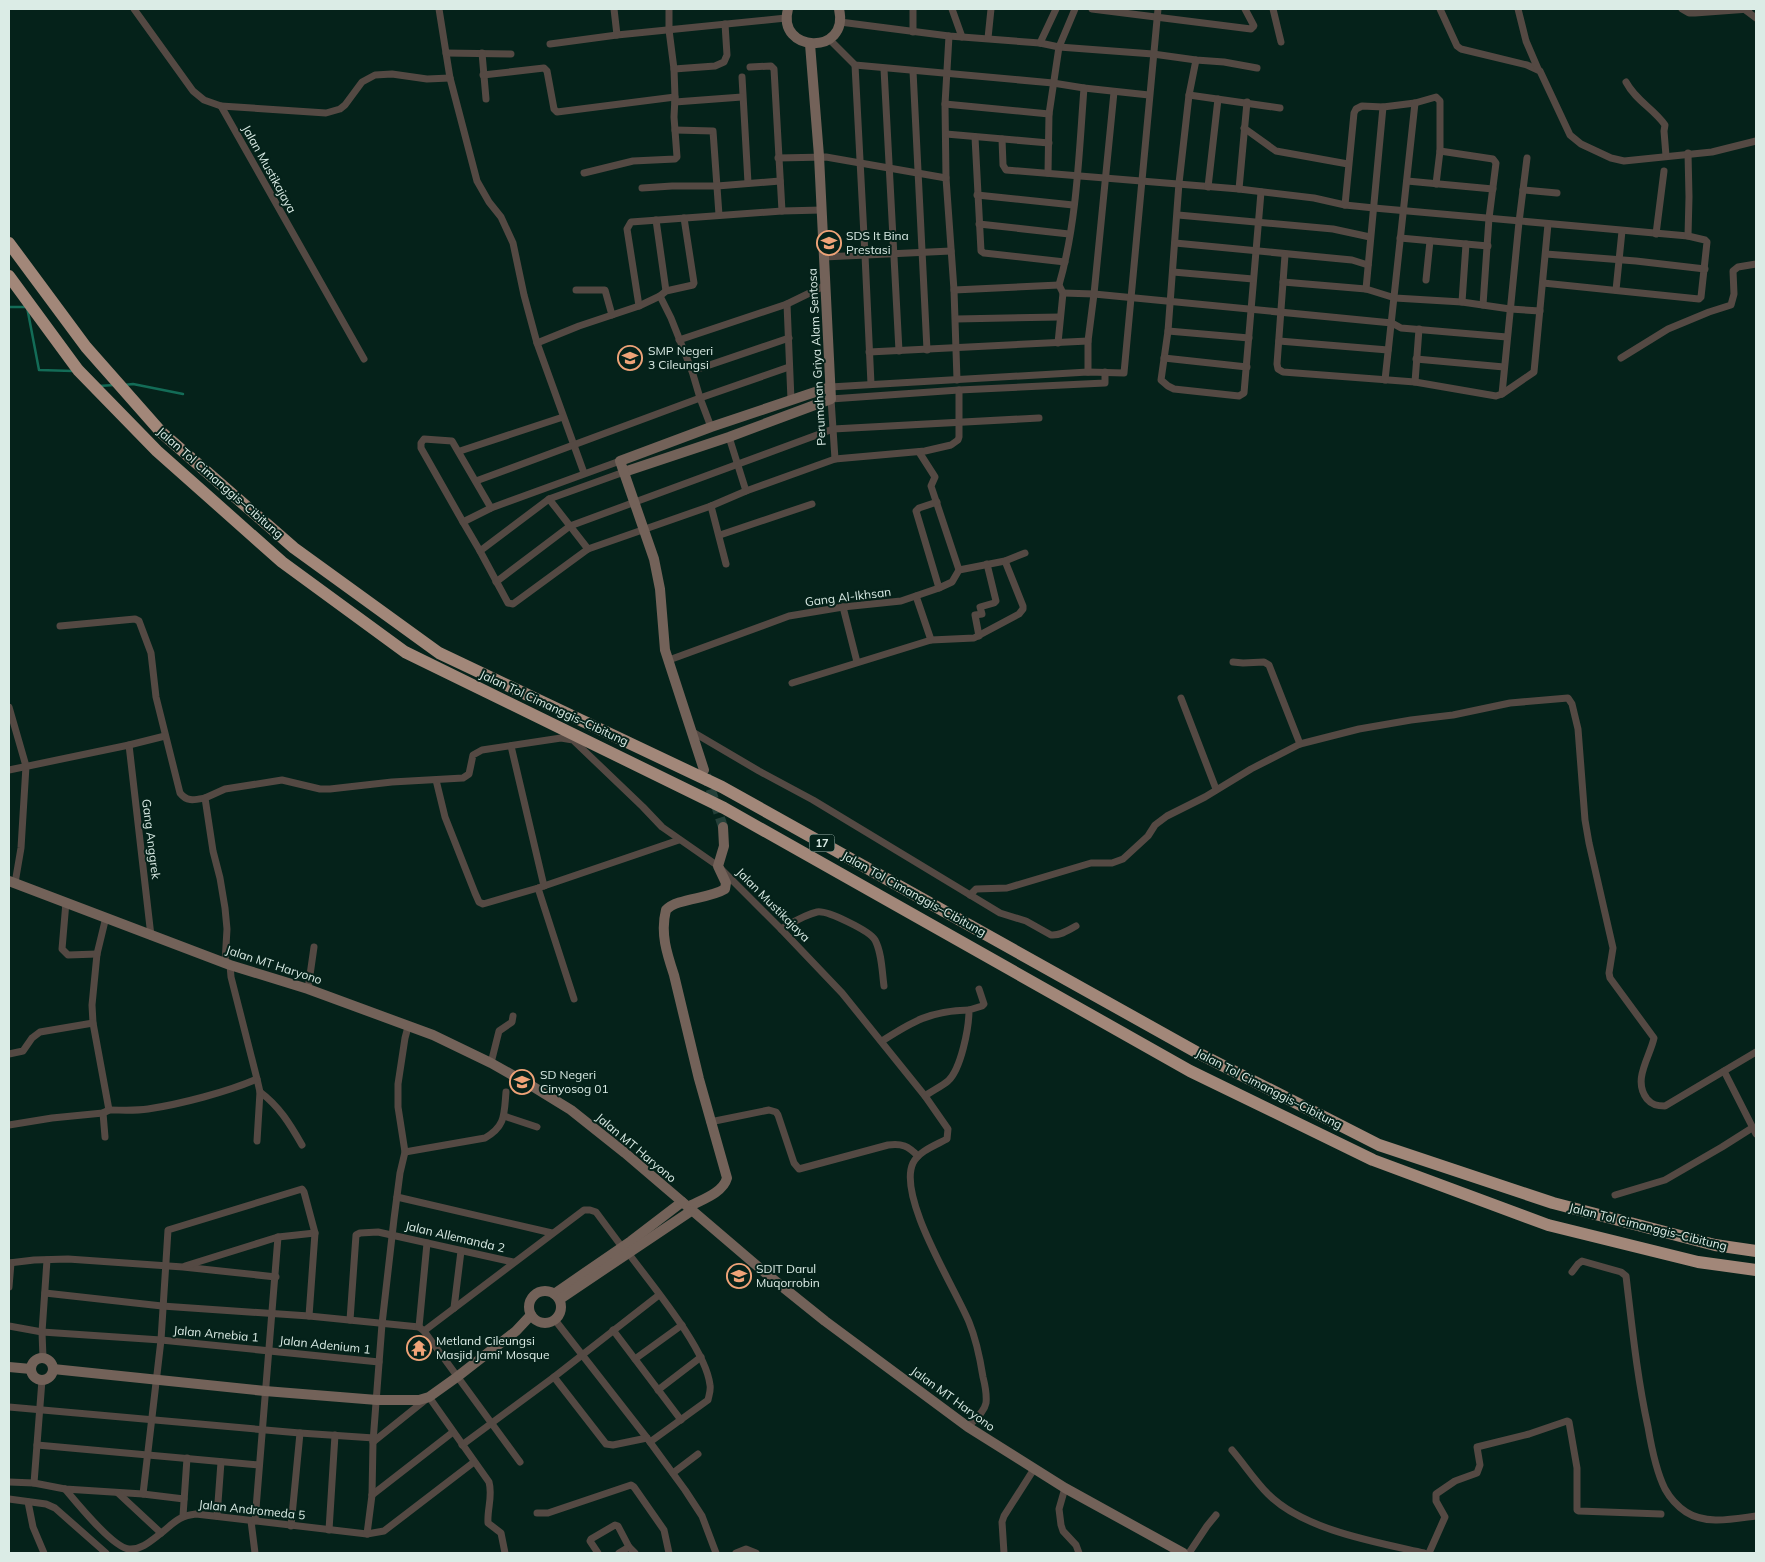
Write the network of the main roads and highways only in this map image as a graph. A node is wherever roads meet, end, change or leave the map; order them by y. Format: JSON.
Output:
{"nodes":[{"id":1,"x":9,"y":243,"type":"edge"},
{"id":2,"x":9,"y":276,"type":"edge"},
{"id":3,"x":1756,"y":1251,"type":"edge"},
{"id":4,"x":1756,"y":1270,"type":"edge"}],
"edges":[{"from":1,"to":3,"type":"highway","name":"Jalan Tol Cimanggis–Cibitung","number":"17"},
{"from":2,"to":4,"type":"highway","name":"Jalan Tol Cimanggis–Cibitung","number":"17"}]}
